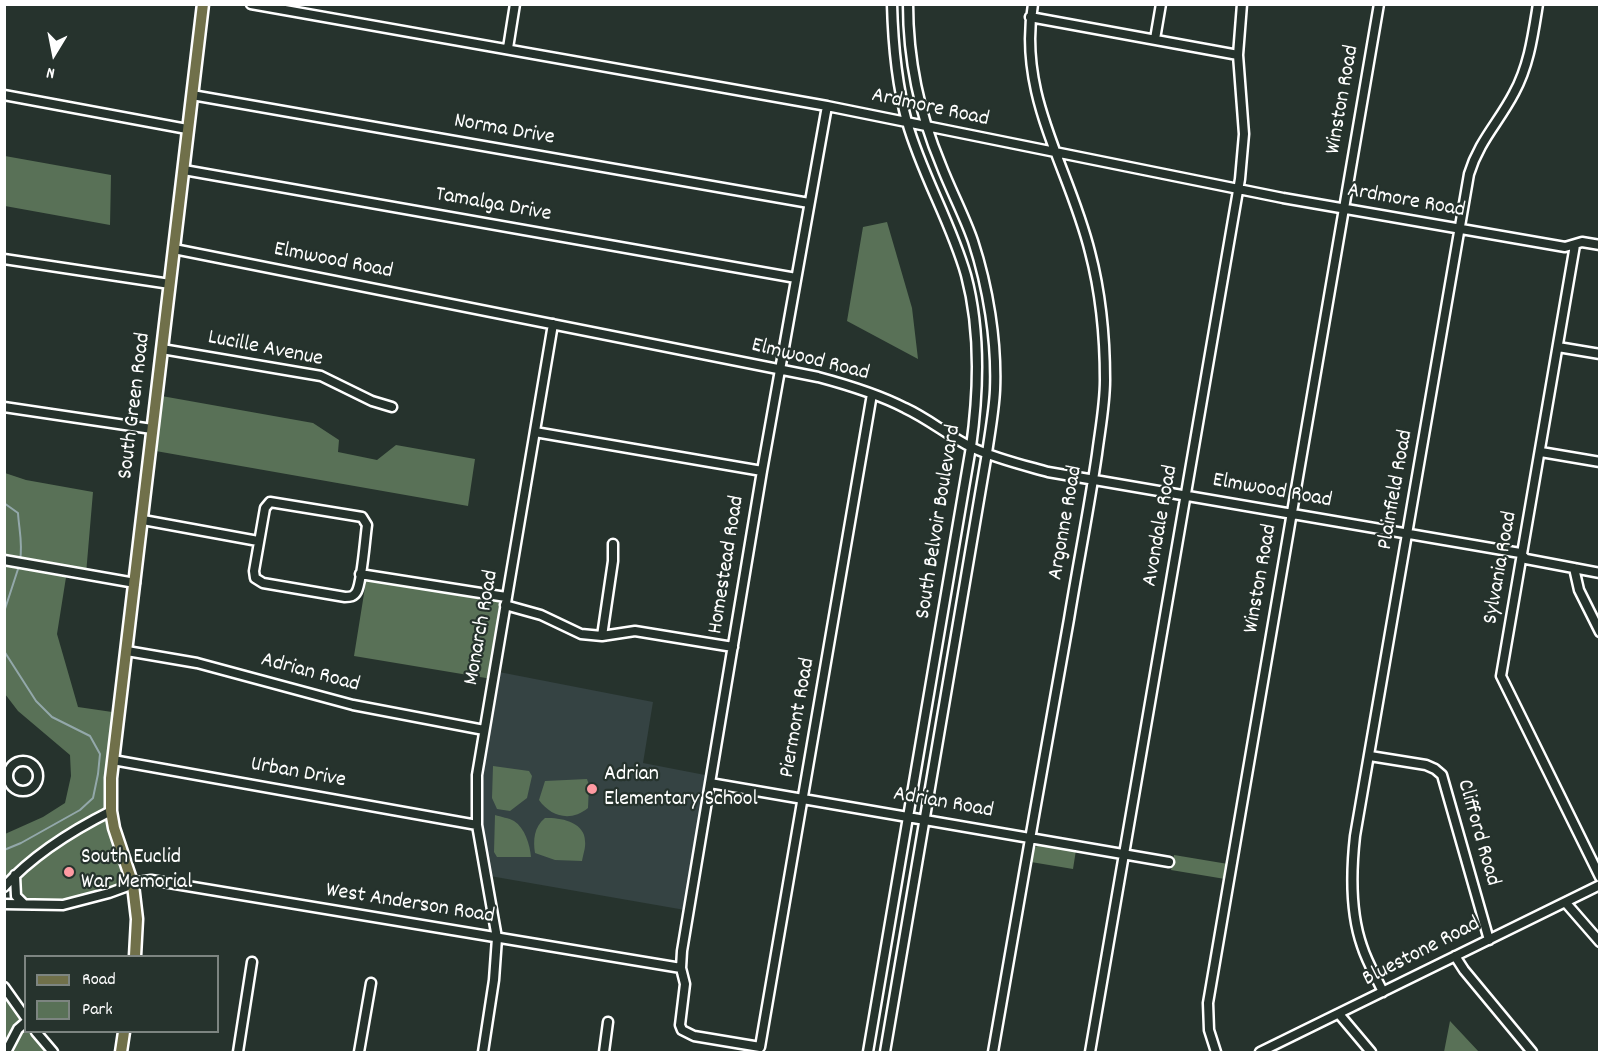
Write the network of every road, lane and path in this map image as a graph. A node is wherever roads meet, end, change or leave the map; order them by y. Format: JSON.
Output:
{"nodes":[{"id":1,"x":203,"y":4,"type":"edge"},
{"id":2,"x":251,"y":4,"type":"edge"},
{"id":3,"x":515,"y":4,"type":"edge"},
{"id":4,"x":892,"y":4,"type":"edge"},
{"id":5,"x":908,"y":4,"type":"edge"},
{"id":6,"x":1033,"y":4,"type":"edge"},
{"id":7,"x":1161,"y":4,"type":"edge"},
{"id":8,"x":1242,"y":4,"type":"edge"},
{"id":9,"x":1379,"y":4,"type":"edge"},
{"id":10,"x":1538,"y":4,"type":"edge"},
{"id":11,"x":1030,"y":17,"type":"junction"},
{"id":12,"x":1155,"y":39,"type":"junction"},
{"id":13,"x":507,"y":48,"type":"junction"},
{"id":14,"x":1238,"y":55,"type":"junction"},
{"id":15,"x":4,"y":95,"type":"edge"},
{"id":16,"x":192,"y":95,"type":"junction"},
{"id":17,"x":827,"y":106,"type":"junction"},
{"id":18,"x":907,"y":122,"type":"junction"},
{"id":19,"x":927,"y":127,"type":"junction"},
{"id":20,"x":188,"y":129,"type":"junction"},
{"id":21,"x":1056,"y":153,"type":"junction"},
{"id":22,"x":184,"y":170,"type":"junction"},
{"id":23,"x":1238,"y":189,"type":"junction"},
{"id":24,"x":810,"y":204,"type":"junction"},
{"id":25,"x":1343,"y":210,"type":"junction"},
{"id":26,"x":1460,"y":230,"type":"junction"},
{"id":27,"x":1575,"y":245,"type":"junction"},
{"id":28,"x":1599,"y":245,"type":"edge"},
{"id":29,"x":174,"y":249,"type":"junction"},
{"id":30,"x":4,"y":260,"type":"edge"},
{"id":31,"x":796,"y":278,"type":"junction"},
{"id":32,"x":170,"y":284,"type":"junction"},
{"id":33,"x":553,"y":324,"type":"junction"},
{"id":34,"x":1558,"y":347,"type":"junction"},
{"id":35,"x":162,"y":349,"type":"junction"},
{"id":36,"x":1599,"y":354,"type":"edge"},
{"id":37,"x":781,"y":370,"type":"junction"},
{"id":38,"x":872,"y":394,"type":"junction"},
{"id":39,"x":4,"y":407,"type":"edge"},
{"id":40,"x":392,"y":407,"type":"dead end"},
{"id":41,"x":152,"y":429,"type":"junction"},
{"id":42,"x":535,"y":432,"type":"junction"},
{"id":43,"x":971,"y":447,"type":"junction"},
{"id":44,"x":1541,"y":452,"type":"junction"},
{"id":45,"x":987,"y":453,"type":"junction"},
{"id":46,"x":1599,"y":462,"type":"edge"},
{"id":47,"x":762,"y":471,"type":"junction"},
{"id":48,"x":1093,"y":481,"type":"junction"},
{"id":49,"x":1186,"y":495,"type":"junction"},
{"id":50,"x":1292,"y":514,"type":"junction"},
{"id":51,"x":143,"y":520,"type":"junction"},
{"id":52,"x":1407,"y":533,"type":"junction"},
{"id":53,"x":258,"y":542,"type":"junction"},
{"id":54,"x":613,"y":544,"type":"dead end"},
{"id":55,"x":1523,"y":556,"type":"junction"},
{"id":56,"x":8,"y":561,"type":"edge"},
{"id":57,"x":1574,"y":568,"type":"junction"},
{"id":58,"x":1599,"y":573,"type":"edge"},
{"id":59,"x":360,"y":574,"type":"junction"},
{"id":60,"x":135,"y":583,"type":"junction"},
{"id":61,"x":505,"y":601,"type":"junction"},
{"id":62,"x":1599,"y":632,"type":"edge"},
{"id":63,"x":602,"y":636,"type":"junction"},
{"id":64,"x":733,"y":647,"type":"junction"},
{"id":65,"x":127,"y":651,"type":"junction"},
{"id":66,"x":484,"y":730,"type":"junction"},
{"id":67,"x":1370,"y":756,"type":"junction"},
{"id":68,"x":113,"y":760,"type":"junction"},
{"id":69,"x":710,"y":783,"type":"junction"},
{"id":70,"x":803,"y":800,"type":"junction"},
{"id":71,"x":111,"y":811,"type":"junction"},
{"id":72,"x":908,"y":816,"type":"junction"},
{"id":73,"x":925,"y":819,"type":"junction"},
{"id":74,"x":477,"y":825,"type":"junction"},
{"id":75,"x":1030,"y":838,"type":"junction"},
{"id":76,"x":1124,"y":853,"type":"junction"},
{"id":77,"x":1169,"y":862,"type":"dead end"},
{"id":78,"x":16,"y":874,"type":"junction"},
{"id":79,"x":1599,"y":877,"type":"edge"},
{"id":80,"x":133,"y":885,"type":"junction"},
{"id":81,"x":1599,"y":885,"type":"edge"},
{"id":82,"x":4,"y":887,"type":"edge"},
{"id":83,"x":1566,"y":903,"type":"junction"},
{"id":84,"x":4,"y":904,"type":"edge"},
{"id":85,"x":24,"y":904,"type":"junction"},
{"id":86,"x":497,"y":938,"type":"junction"},
{"id":87,"x":1489,"y":940,"type":"junction"},
{"id":88,"x":1599,"y":942,"type":"edge"},
{"id":89,"x":135,"y":955,"type":"edge"},
{"id":90,"x":1455,"y":956,"type":"junction"},
{"id":91,"x":252,"y":962,"type":"dead end"},
{"id":92,"x":681,"y":968,"type":"junction"},
{"id":93,"x":371,"y":983,"type":"dead end"},
{"id":94,"x":4,"y":987,"type":"edge"},
{"id":95,"x":1383,"y":992,"type":"junction"},
{"id":96,"x":1339,"y":1014,"type":"junction"},
{"id":97,"x":24,"y":1017,"type":"edge"},
{"id":98,"x":24,"y":1022,"type":"edge"},
{"id":99,"x":608,"y":1022,"type":"dead end"},
{"id":100,"x":682,"y":1030,"type":"joint"},
{"id":101,"x":37,"y":1033,"type":"edge"},
{"id":102,"x":124,"y":1033,"type":"edge"},
{"id":103,"x":6,"y":1053,"type":"edge"},
{"id":104,"x":53,"y":1053,"type":"edge"},
{"id":105,"x":121,"y":1053,"type":"edge"},
{"id":106,"x":238,"y":1053,"type":"edge"},
{"id":107,"x":360,"y":1053,"type":"edge"},
{"id":108,"x":483,"y":1053,"type":"edge"},
{"id":109,"x":604,"y":1053,"type":"edge"},
{"id":110,"x":868,"y":1053,"type":"edge"},
{"id":111,"x":885,"y":1053,"type":"edge"},
{"id":112,"x":993,"y":1053,"type":"edge"},
{"id":113,"x":1090,"y":1053,"type":"edge"},
{"id":114,"x":1216,"y":1053,"type":"edge"},
{"id":115,"x":1260,"y":1053,"type":"edge"},
{"id":116,"x":1371,"y":1053,"type":"edge"},
{"id":117,"x":1532,"y":1053,"type":"edge"}],
"edges":[{"from":1,"to":16,"type":"main road","name":"South Green Road"},
{"from":2,"to":13,"type":"street","name":"Ardmore Road"},
{"from":3,"to":13,"type":"street"},
{"from":4,"to":18,"type":"street","name":"South Belvoir Boulevard"},
{"from":5,"to":19,"type":"street","name":"South Belvoir Boulevard"},
{"from":6,"to":11,"type":"street","name":"Argonne Road"},
{"from":7,"to":12,"type":"street"},
{"from":8,"to":14,"type":"street","name":"Avondale Road"},
{"from":9,"to":25,"type":"street","name":"Winston Road"},
{"from":10,"to":26,"type":"street","name":"Plainfield Road"},
{"from":11,"to":12,"type":"street"},
{"from":11,"to":21,"type":"street","name":"Argonne Road"},
{"from":12,"to":14,"type":"street"},
{"from":13,"to":17,"type":"street","name":"Ardmore Road"},
{"from":14,"to":23,"type":"street","name":"Avondale Road"},
{"from":15,"to":20,"type":"street"},
{"from":16,"to":20,"type":"main road","name":"South Green Road"},
{"from":16,"to":24,"type":"street","name":"Norma Drive"},
{"from":17,"to":18,"type":"street","name":"Ardmore Road"},
{"from":17,"to":24,"type":"street","name":"Homestead Road"},
{"from":18,"to":19,"type":"street","name":"Ardmore Road"},
{"from":18,"to":43,"type":"street","name":"South Belvoir Boulevard"},
{"from":19,"to":21,"type":"street","name":"Ardmore Road"},
{"from":19,"to":45,"type":"street","name":"South Belvoir Boulevard"},
{"from":20,"to":22,"type":"main road","name":"South Green Road"},
{"from":21,"to":23,"type":"street","name":"Ardmore Road"},
{"from":21,"to":48,"type":"street","name":"Argonne Road"},
{"from":22,"to":29,"type":"main road","name":"South Green Road"},
{"from":22,"to":31,"type":"street","name":"Tamalga Drive"},
{"from":23,"to":25,"type":"street","name":"Ardmore Road"},
{"from":23,"to":49,"type":"street","name":"Avondale Road"},
{"from":24,"to":31,"type":"street","name":"Homestead Road"},
{"from":25,"to":26,"type":"street","name":"Ardmore Road"},
{"from":25,"to":50,"type":"street","name":"Winston Road"},
{"from":26,"to":27,"type":"street","name":"Ardmore Road"},
{"from":26,"to":52,"type":"street","name":"Plainfield Road"},
{"from":27,"to":28,"type":"street","name":"Ardmore Road"},
{"from":27,"to":34,"type":"street","name":"Sylvania Road"},
{"from":29,"to":32,"type":"main road","name":"South Green Road"},
{"from":29,"to":33,"type":"street","name":"Elmwood Road"},
{"from":30,"to":32,"type":"street"},
{"from":31,"to":37,"type":"street","name":"Homestead Road"},
{"from":32,"to":35,"type":"main road","name":"South Green Road"},
{"from":33,"to":37,"type":"street","name":"Elmwood Road"},
{"from":33,"to":42,"type":"street","name":"Monarch Road"},
{"from":34,"to":36,"type":"street"},
{"from":34,"to":44,"type":"street","name":"Sylvania Road"},
{"from":35,"to":40,"type":"street","name":"Lucille Avenue"},
{"from":35,"to":41,"type":"main road","name":"South Green Road"},
{"from":37,"to":38,"type":"street","name":"Elmwood Road"},
{"from":37,"to":47,"type":"street","name":"Homestead Road"},
{"from":38,"to":43,"type":"street","name":"Elmwood Road"},
{"from":38,"to":70,"type":"street","name":"Piermont Road"},
{"from":39,"to":41,"type":"street"},
{"from":41,"to":51,"type":"main road","name":"South Green Road"},
{"from":42,"to":47,"type":"street"},
{"from":42,"to":61,"type":"street","name":"Monarch Road"},
{"from":43,"to":45,"type":"street","name":"Elmwood Road"},
{"from":43,"to":72,"type":"street","name":"South Belvoir Boulevard"},
{"from":44,"to":46,"type":"street"},
{"from":44,"to":55,"type":"street","name":"Sylvania Road"},
{"from":45,"to":48,"type":"street","name":"Elmwood Road"},
{"from":45,"to":73,"type":"street","name":"South Belvoir Boulevard"},
{"from":47,"to":64,"type":"street","name":"Homestead Road"},
{"from":48,"to":49,"type":"street","name":"Elmwood Road"},
{"from":48,"to":75,"type":"street","name":"Argonne Road"},
{"from":49,"to":50,"type":"street","name":"Elmwood Road"},
{"from":49,"to":76,"type":"street","name":"Avondale Road"},
{"from":50,"to":52,"type":"street","name":"Elmwood Road"},
{"from":50,"to":114,"type":"street","name":"Winston Road"},
{"from":51,"to":53,"type":"street"},
{"from":51,"to":60,"type":"main road","name":"South Green Road"},
{"from":52,"to":55,"type":"street","name":"Elmwood Road"},
{"from":52,"to":67,"type":"street","name":"Plainfield Road"},
{"from":53,"to":59,"type":"street"},
{"from":53,"to":59,"type":"street"},
{"from":54,"to":63,"type":"street"},
{"from":55,"to":57,"type":"street","name":"Elmwood Road"},
{"from":55,"to":79,"type":"street","name":"Sylvania Road"},
{"from":56,"to":60,"type":"street"},
{"from":57,"to":58,"type":"street","name":"Elmwood Road"},
{"from":57,"to":62,"type":"street"},
{"from":59,"to":61,"type":"street"},
{"from":60,"to":65,"type":"main road","name":"South Green Road"},
{"from":61,"to":63,"type":"street"},
{"from":61,"to":66,"type":"street","name":"Monarch Road"},
{"from":63,"to":64,"type":"street"},
{"from":64,"to":69,"type":"street","name":"Homestead Road"},
{"from":65,"to":66,"type":"street","name":"Adrian Road"},
{"from":65,"to":68,"type":"main road","name":"South Green Road"},
{"from":66,"to":74,"type":"street","name":"Monarch Road"},
{"from":67,"to":87,"type":"street","name":"Clifford Road"},
{"from":67,"to":95,"type":"street","name":"Plainfield Road"},
{"from":68,"to":71,"type":"main road","name":"South Green Road"},
{"from":68,"to":74,"type":"street","name":"Urban Drive"},
{"from":69,"to":70,"type":"street","name":"Adrian Road"},
{"from":69,"to":92,"type":"street","name":"Homestead Road"},
{"from":70,"to":72,"type":"street","name":"Adrian Road"},
{"from":70,"to":100,"type":"street","name":"Piermont Road"},
{"from":71,"to":78,"type":"street"},
{"from":71,"to":80,"type":"main road","name":"South Green Road"},
{"from":72,"to":73,"type":"street","name":"Adrian Road"},
{"from":72,"to":110,"type":"street","name":"South Belvoir Boulevard"},
{"from":73,"to":75,"type":"street","name":"Adrian Road"},
{"from":73,"to":111,"type":"street","name":"South Belvoir Boulevard"},
{"from":74,"to":86,"type":"street","name":"Monarch Road"},
{"from":75,"to":76,"type":"street","name":"Adrian Road"},
{"from":75,"to":112,"type":"street","name":"Argonne Road"},
{"from":76,"to":77,"type":"street","name":"Adrian Road"},
{"from":76,"to":113,"type":"street","name":"Avondale Road"},
{"from":78,"to":82,"type":"street"},
{"from":78,"to":85,"type":"street"},
{"from":80,"to":85,"type":"street","name":"West Anderson Road"},
{"from":80,"to":86,"type":"street","name":"West Anderson Road"},
{"from":80,"to":89,"type":"main road","name":"South Green Road"},
{"from":81,"to":83,"type":"street","name":"Bluestone Road"},
{"from":83,"to":87,"type":"street","name":"Bluestone Road"},
{"from":83,"to":88,"type":"street"},
{"from":84,"to":85,"type":"street","name":"West Anderson Road"},
{"from":86,"to":92,"type":"street","name":"West Anderson Road"},
{"from":86,"to":108,"type":"street","name":"Monarch Road"},
{"from":87,"to":90,"type":"street","name":"Bluestone Road"},
{"from":90,"to":95,"type":"street","name":"Bluestone Road"},
{"from":90,"to":117,"type":"street"},
{"from":91,"to":106,"type":"street"},
{"from":92,"to":100,"type":"street","name":"Homestead Road"},
{"from":93,"to":107,"type":"street"},
{"from":94,"to":97,"type":"street"},
{"from":95,"to":96,"type":"street","name":"Bluestone Road"},
{"from":96,"to":115,"type":"street","name":"Bluestone Road"},
{"from":96,"to":116,"type":"street"},
{"from":98,"to":103,"type":"street"},
{"from":99,"to":109,"type":"street"},
{"from":101,"to":104,"type":"street"},
{"from":102,"to":105,"type":"main road"}]}
